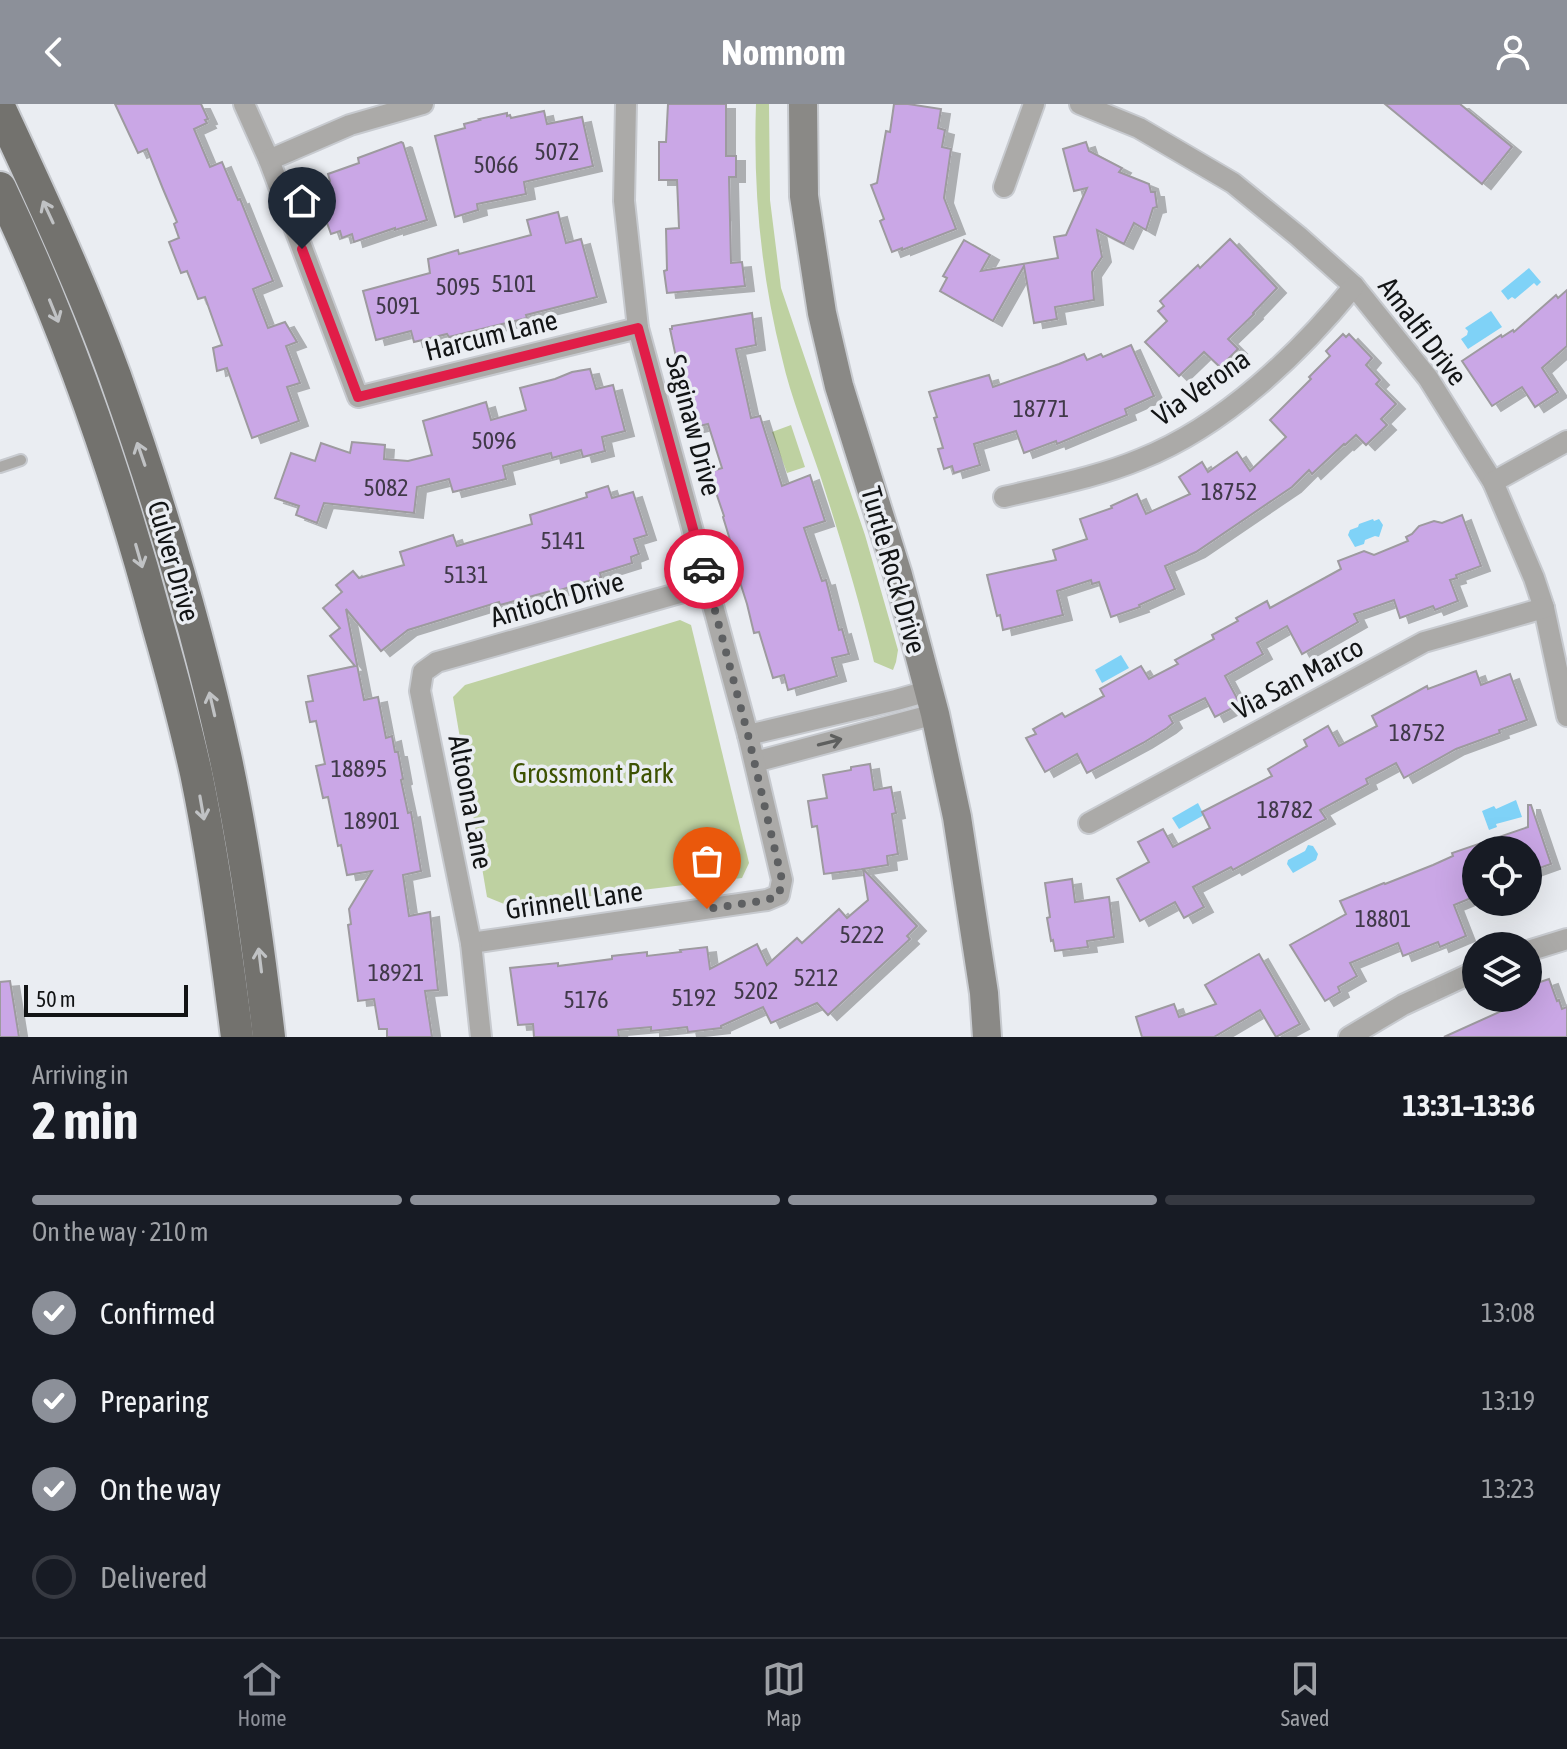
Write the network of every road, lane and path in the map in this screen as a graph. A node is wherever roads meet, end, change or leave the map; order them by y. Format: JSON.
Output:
{"nodes":[{"id":1,"x":244,"y":104,"type":"edge"},
{"id":2,"x":423,"y":104,"type":"edge"},
{"id":3,"x":626,"y":104,"type":"edge"},
{"id":4,"x":803,"y":104,"type":"edge"},
{"id":5,"x":1034,"y":104,"type":"edge"},
{"id":6,"x":1080,"y":104,"type":"edge"},
{"id":7,"x":0,"y":109,"type":"edge"},
{"id":8,"x":269,"y":160,"type":"junction"},
{"id":9,"x":1004,"y":187,"type":"dead end"},
{"id":10,"x":0,"y":188,"type":"edge"},
{"id":11,"x":1354,"y":286,"type":"junction"},
{"id":12,"x":638,"y":328,"type":"junction"},
{"id":13,"x":1567,"y":441,"type":"edge"},
{"id":14,"x":21,"y":460,"type":"dead end"},
{"id":15,"x":0,"y":467,"type":"edge"},
{"id":16,"x":1493,"y":482,"type":"junction"},
{"id":17,"x":1004,"y":497,"type":"dead end"},
{"id":18,"x":708,"y":585,"type":"junction"},
{"id":19,"x":1544,"y":608,"type":"junction"},
{"id":20,"x":423,"y":672,"type":"joint"},
{"id":21,"x":932,"y":703,"type":"junction"},
{"id":22,"x":1567,"y":716,"type":"edge"},
{"id":23,"x":748,"y":735,"type":"junction"},
{"id":24,"x":755,"y":762,"type":"junction"},
{"id":25,"x":1089,"y":823,"type":"dead end"},
{"id":26,"x":779,"y":895,"type":"joint"},
{"id":27,"x":1567,"y":939,"type":"edge"},
{"id":28,"x":471,"y":943,"type":"junction"},
{"id":29,"x":1542,"y":947,"type":"edge"},
{"id":30,"x":1462,"y":978,"type":"edge"},
{"id":31,"x":237,"y":1037,"type":"edge"},
{"id":32,"x":269,"y":1037,"type":"edge"},
{"id":33,"x":481,"y":1037,"type":"edge"},
{"id":34,"x":987,"y":1037,"type":"edge"},
{"id":35,"x":1349,"y":1037,"type":"edge"}],
"edges":[{"from":1,"to":8,"type":"street"},
{"from":2,"to":8,"type":"street"},
{"from":3,"to":12,"type":"street","name":"Saginaw Drive"},
{"from":4,"to":21,"type":"street","name":"Turtle Rock Drive"},
{"from":5,"to":9,"type":"street"},
{"from":6,"to":11,"type":"street","name":"Amalfi Drive"},
{"from":32,"to":7,"type":"main road","name":"Culver Drive","one_way":true},
{"from":8,"to":12,"type":"street","name":"Harcum Lane"},
{"from":10,"to":31,"type":"main road","name":"Culver Drive","one_way":true},
{"from":11,"to":16,"type":"street","name":"Amalfi Drive"},
{"from":11,"to":17,"type":"street","name":"Via Verona"},
{"from":12,"to":18,"type":"street","name":"Saginaw Drive"},
{"from":13,"to":16,"type":"street"},
{"from":14,"to":15,"type":"lane"},
{"from":16,"to":19,"type":"street","name":"Amalfi Drive"},
{"from":18,"to":20,"type":"street","name":"Antioch Drive"},
{"from":18,"to":23,"type":"street","name":"Saginaw Drive"},
{"from":19,"to":22,"type":"street","name":"Amalfi Drive"},
{"from":19,"to":25,"type":"street","name":"Via San Marco"},
{"from":20,"to":28,"type":"street","name":"Altoona Lane"},
{"from":21,"to":23,"type":"street"},
{"from":24,"to":21,"type":"street","one_way":true},
{"from":21,"to":34,"type":"street","name":"Turtle Rock Drive"},
{"from":23,"to":24,"type":"street","name":"Saginaw Drive"},
{"from":24,"to":26,"type":"street","name":"Saginaw Drive"},
{"from":26,"to":28,"type":"street","name":"Grinnell Lane"},
{"from":27,"to":29,"type":"street"},
{"from":28,"to":33,"type":"street"},
{"from":30,"to":35,"type":"street"}]}
